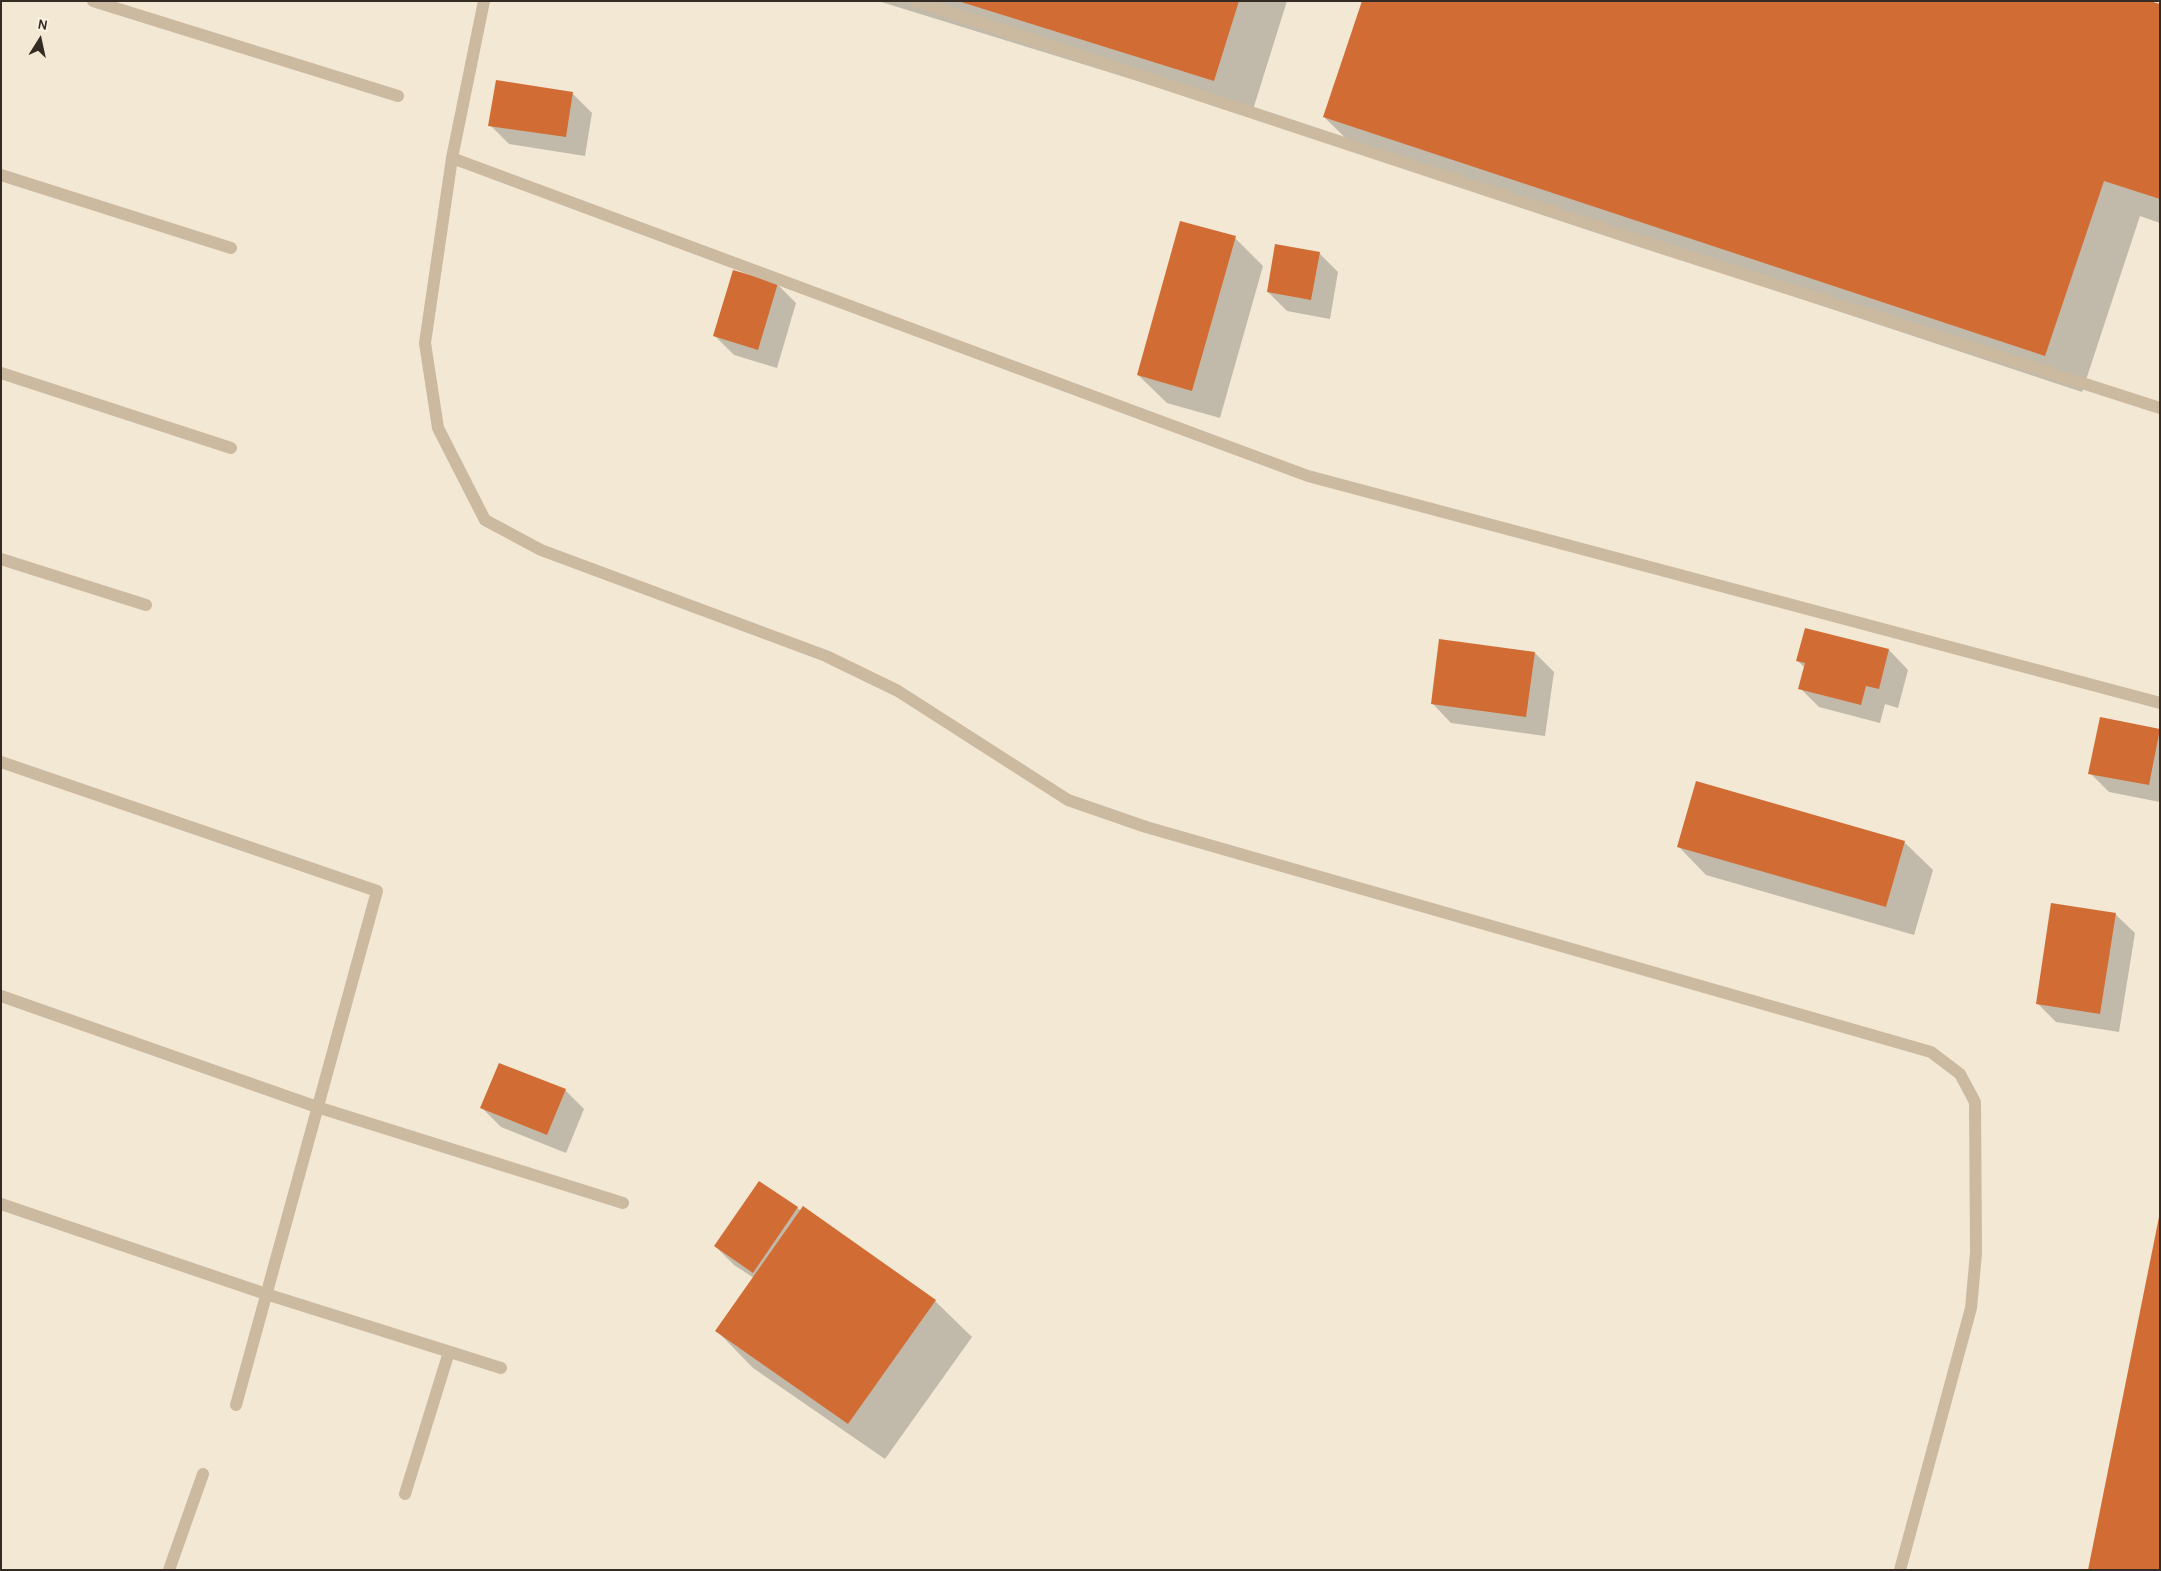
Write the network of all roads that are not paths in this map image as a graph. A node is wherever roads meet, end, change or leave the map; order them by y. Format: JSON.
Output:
{"nodes":[{"id":1,"x":93,"y":1,"type":"edge"},
{"id":2,"x":484,"y":1,"type":"edge"},
{"id":3,"x":915,"y":1,"type":"edge"},
{"id":4,"x":398,"y":96,"type":"dead end"},
{"id":5,"x":452,"y":158,"type":"junction"},
{"id":6,"x":1,"y":175,"type":"edge"},
{"id":7,"x":231,"y":248,"type":"dead end"},
{"id":8,"x":1,"y":372,"type":"edge"},
{"id":9,"x":2160,"y":408,"type":"edge"},
{"id":10,"x":231,"y":448,"type":"dead end"},
{"id":11,"x":1,"y":559,"type":"edge"},
{"id":12,"x":146,"y":605,"type":"dead end"},
{"id":13,"x":2160,"y":703,"type":"edge"},
{"id":14,"x":1,"y":762,"type":"edge"},
{"id":15,"x":1,"y":996,"type":"edge"},
{"id":16,"x":318,"y":1107,"type":"junction"},
{"id":17,"x":623,"y":1203,"type":"dead end"},
{"id":18,"x":1,"y":1204,"type":"edge"},
{"id":19,"x":266,"y":1294,"type":"junction"},
{"id":20,"x":449,"y":1352,"type":"junction"},
{"id":21,"x":501,"y":1368,"type":"dead end"},
{"id":22,"x":236,"y":1405,"type":"dead end"},
{"id":23,"x":203,"y":1474,"type":"dead end"},
{"id":24,"x":404,"y":1494,"type":"dead end"},
{"id":25,"x":169,"y":1570,"type":"edge"},
{"id":26,"x":1900,"y":1570,"type":"edge"}],
"edges":[{"from":1,"to":4,"type":"street"},
{"from":2,"to":5,"type":"street"},
{"from":3,"to":9,"type":"street"},
{"from":5,"to":13,"type":"street"},
{"from":5,"to":26,"type":"street"},
{"from":6,"to":7,"type":"street"},
{"from":8,"to":10,"type":"street"},
{"from":11,"to":12,"type":"street"},
{"from":14,"to":16,"type":"street"},
{"from":15,"to":16,"type":"street"},
{"from":16,"to":17,"type":"street"},
{"from":16,"to":19,"type":"street"},
{"from":18,"to":19,"type":"street"},
{"from":19,"to":20,"type":"street"},
{"from":19,"to":22,"type":"street"},
{"from":20,"to":21,"type":"street"},
{"from":20,"to":24,"type":"street"},
{"from":23,"to":25,"type":"street"}]}
